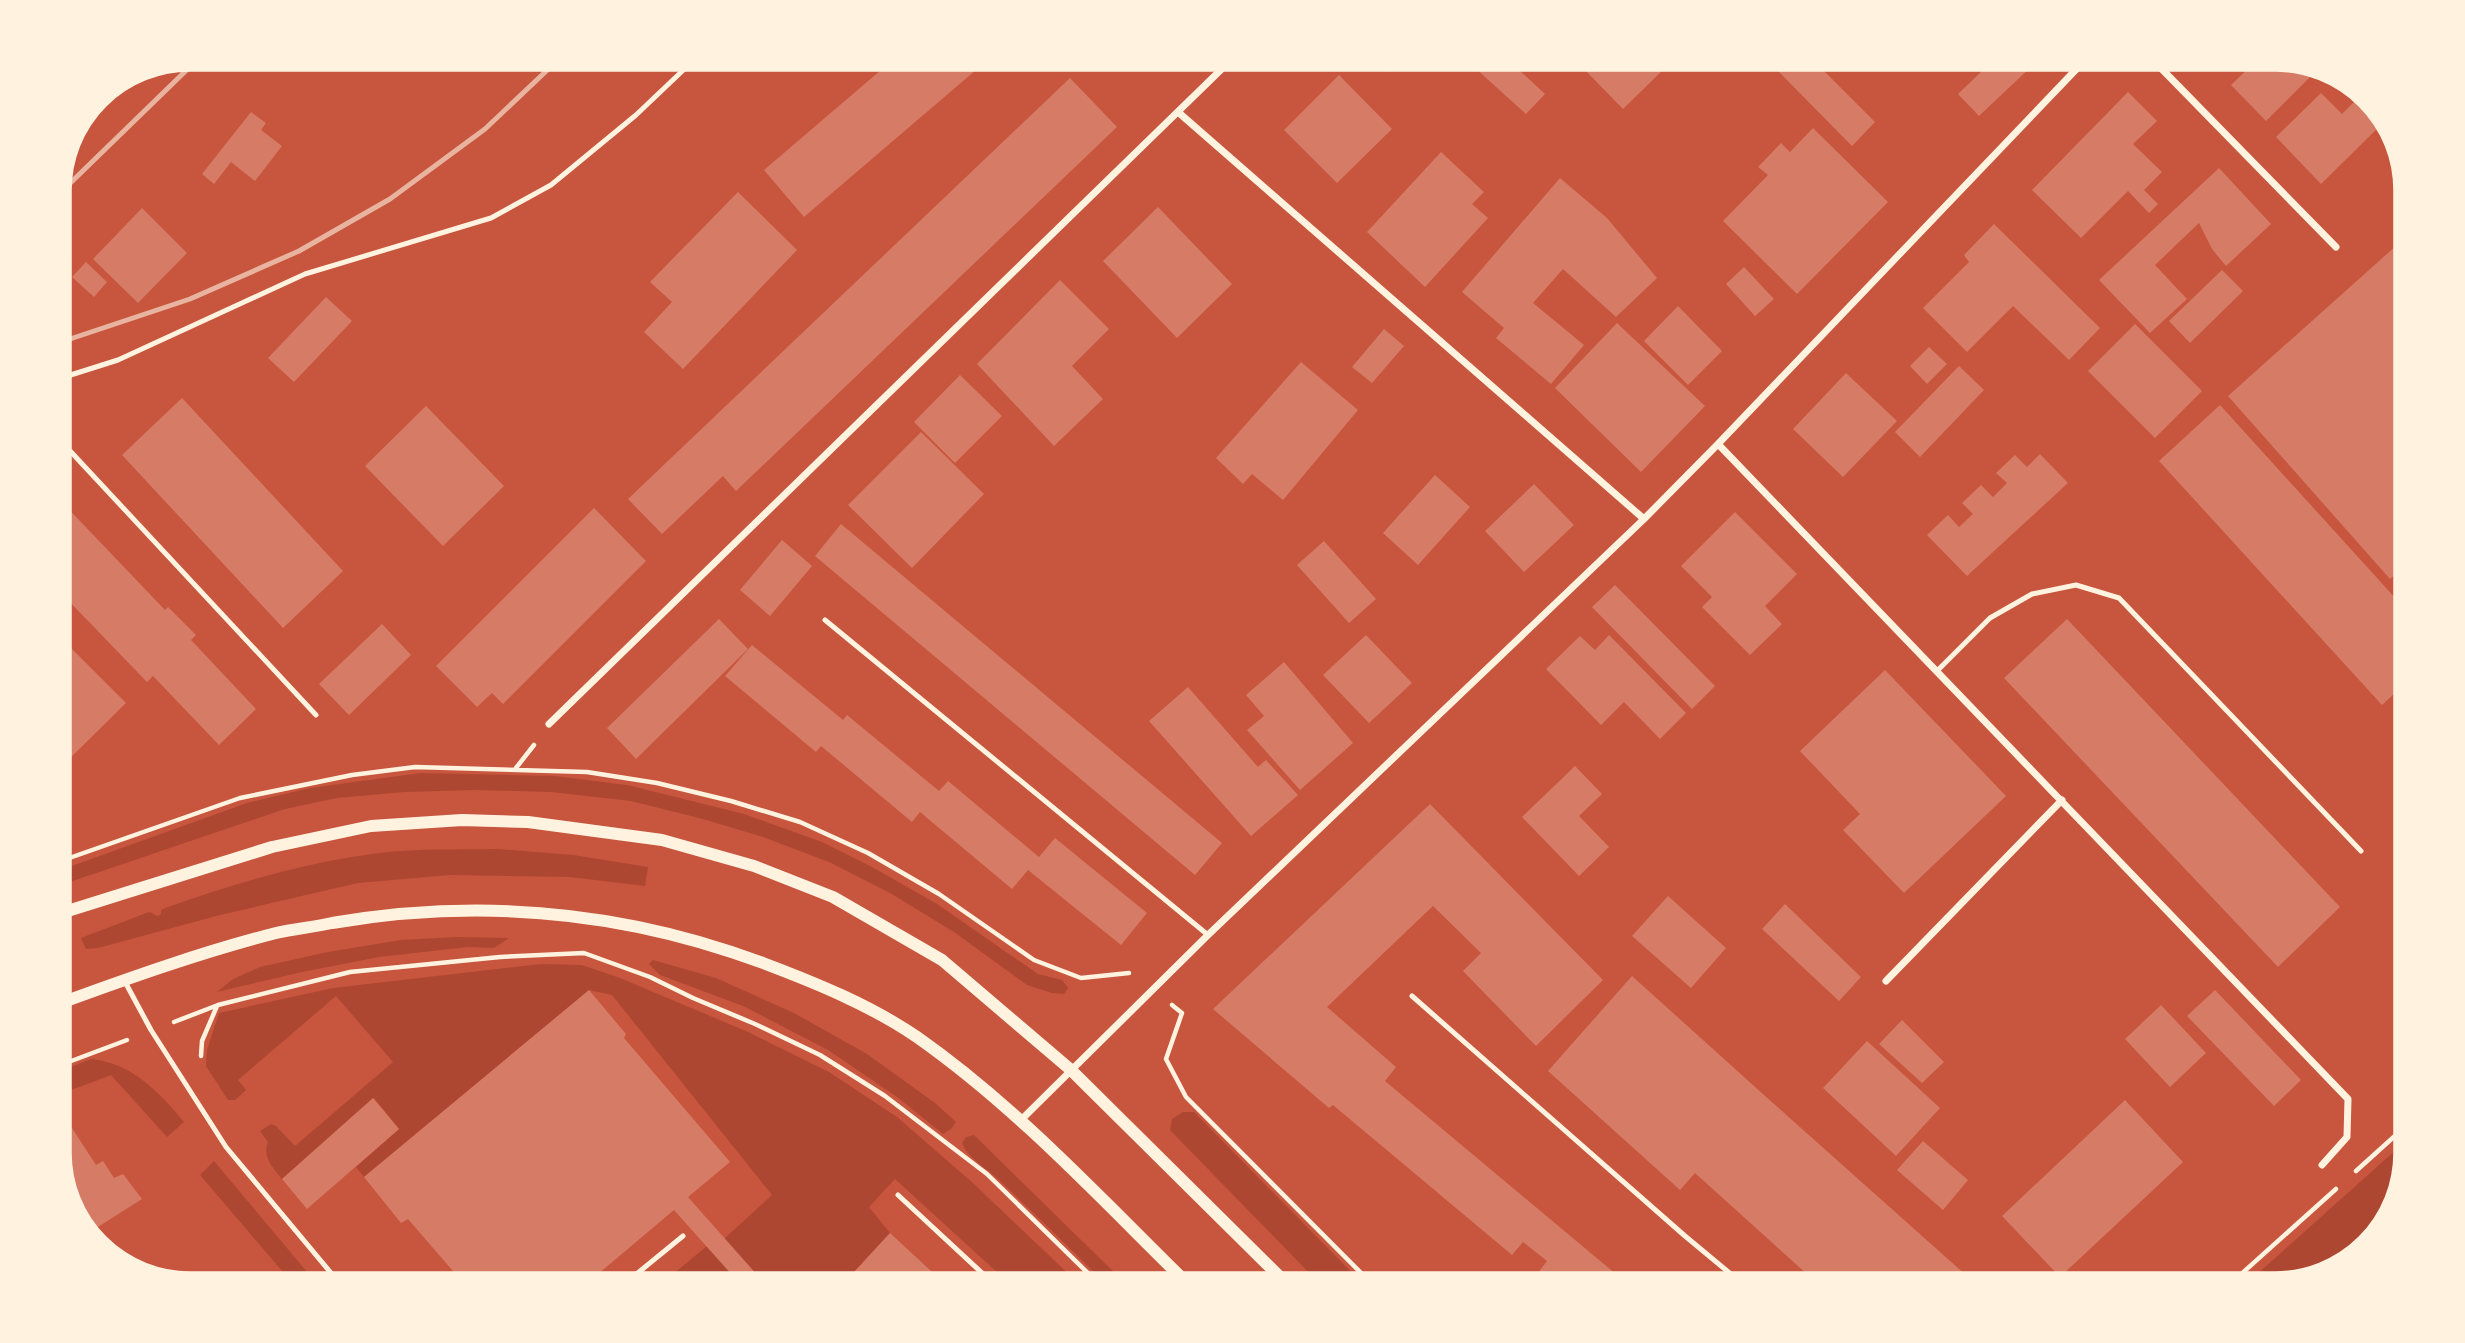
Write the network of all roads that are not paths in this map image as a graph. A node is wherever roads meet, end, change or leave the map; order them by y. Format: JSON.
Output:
{"nodes":[{"id":1,"x":683,"y":70,"type":"edge"},
{"id":2,"x":1221,"y":70,"type":"edge"},
{"id":3,"x":2075,"y":70,"type":"edge"},
{"id":4,"x":2163,"y":70,"type":"edge"},
{"id":5,"x":1178,"y":112,"type":"junction"},
{"id":6,"x":2336,"y":247,"type":"dead end"},
{"id":7,"x":70,"y":375,"type":"edge"},
{"id":8,"x":1718,"y":444,"type":"junction"},
{"id":9,"x":70,"y":451,"type":"edge"},
{"id":10,"x":1644,"y":519,"type":"junction"},
{"id":11,"x":825,"y":620,"type":"dead end"},
{"id":12,"x":1937,"y":671,"type":"junction"},
{"id":13,"x":316,"y":715,"type":"dead end"},
{"id":14,"x":550,"y":724,"type":"dead end"},
{"id":15,"x":2062,"y":800,"type":"junction"},
{"id":16,"x":2361,"y":851,"type":"dead end"},
{"id":17,"x":70,"y":910,"type":"edge"},
{"id":18,"x":1208,"y":935,"type":"junction"},
{"id":19,"x":124,"y":980,"type":"junction"},
{"id":20,"x":1886,"y":981,"type":"dead end"},
{"id":21,"x":1412,"y":996,"type":"dead end"},
{"id":22,"x":70,"y":1000,"type":"edge"},
{"id":23,"x":1071,"y":1070,"type":"junction"},
{"id":24,"x":1021,"y":1120,"type":"junction"},
{"id":25,"x":2322,"y":1165,"type":"dead end"},
{"id":26,"x":898,"y":1195,"type":"dead end"},
{"id":27,"x":683,"y":1236,"type":"dead end"},
{"id":28,"x":331,"y":1273,"type":"edge"},
{"id":29,"x":638,"y":1273,"type":"edge"},
{"id":30,"x":982,"y":1273,"type":"edge"},
{"id":31,"x":1177,"y":1273,"type":"edge"},
{"id":32,"x":1276,"y":1273,"type":"edge"},
{"id":33,"x":1730,"y":1273,"type":"edge"}],
"edges":[{"from":1,"to":7,"type":"lane"},
{"from":2,"to":5,"type":"street"},
{"from":3,"to":8,"type":"street"},
{"from":4,"to":6,"type":"street"},
{"from":5,"to":10,"type":"street"},
{"from":5,"to":14,"type":"street"},
{"from":8,"to":10,"type":"street"},
{"from":8,"to":12,"type":"street"},
{"from":9,"to":13,"type":"lane"},
{"from":10,"to":18,"type":"street"},
{"from":11,"to":18,"type":"lane"},
{"from":12,"to":15,"type":"street"},
{"from":12,"to":16,"type":"lane"},
{"from":15,"to":20,"type":"street"},
{"from":15,"to":25,"type":"street"},
{"from":17,"to":23,"type":"street"},
{"from":18,"to":23,"type":"street"},
{"from":19,"to":22,"type":"street"},
{"from":19,"to":24,"type":"street"},
{"from":19,"to":28,"type":"lane"},
{"from":21,"to":33,"type":"lane"},
{"from":23,"to":24,"type":"street"},
{"from":23,"to":32,"type":"street"},
{"from":24,"to":31,"type":"street"},
{"from":26,"to":30,"type":"lane"},
{"from":27,"to":29,"type":"lane"}]}
